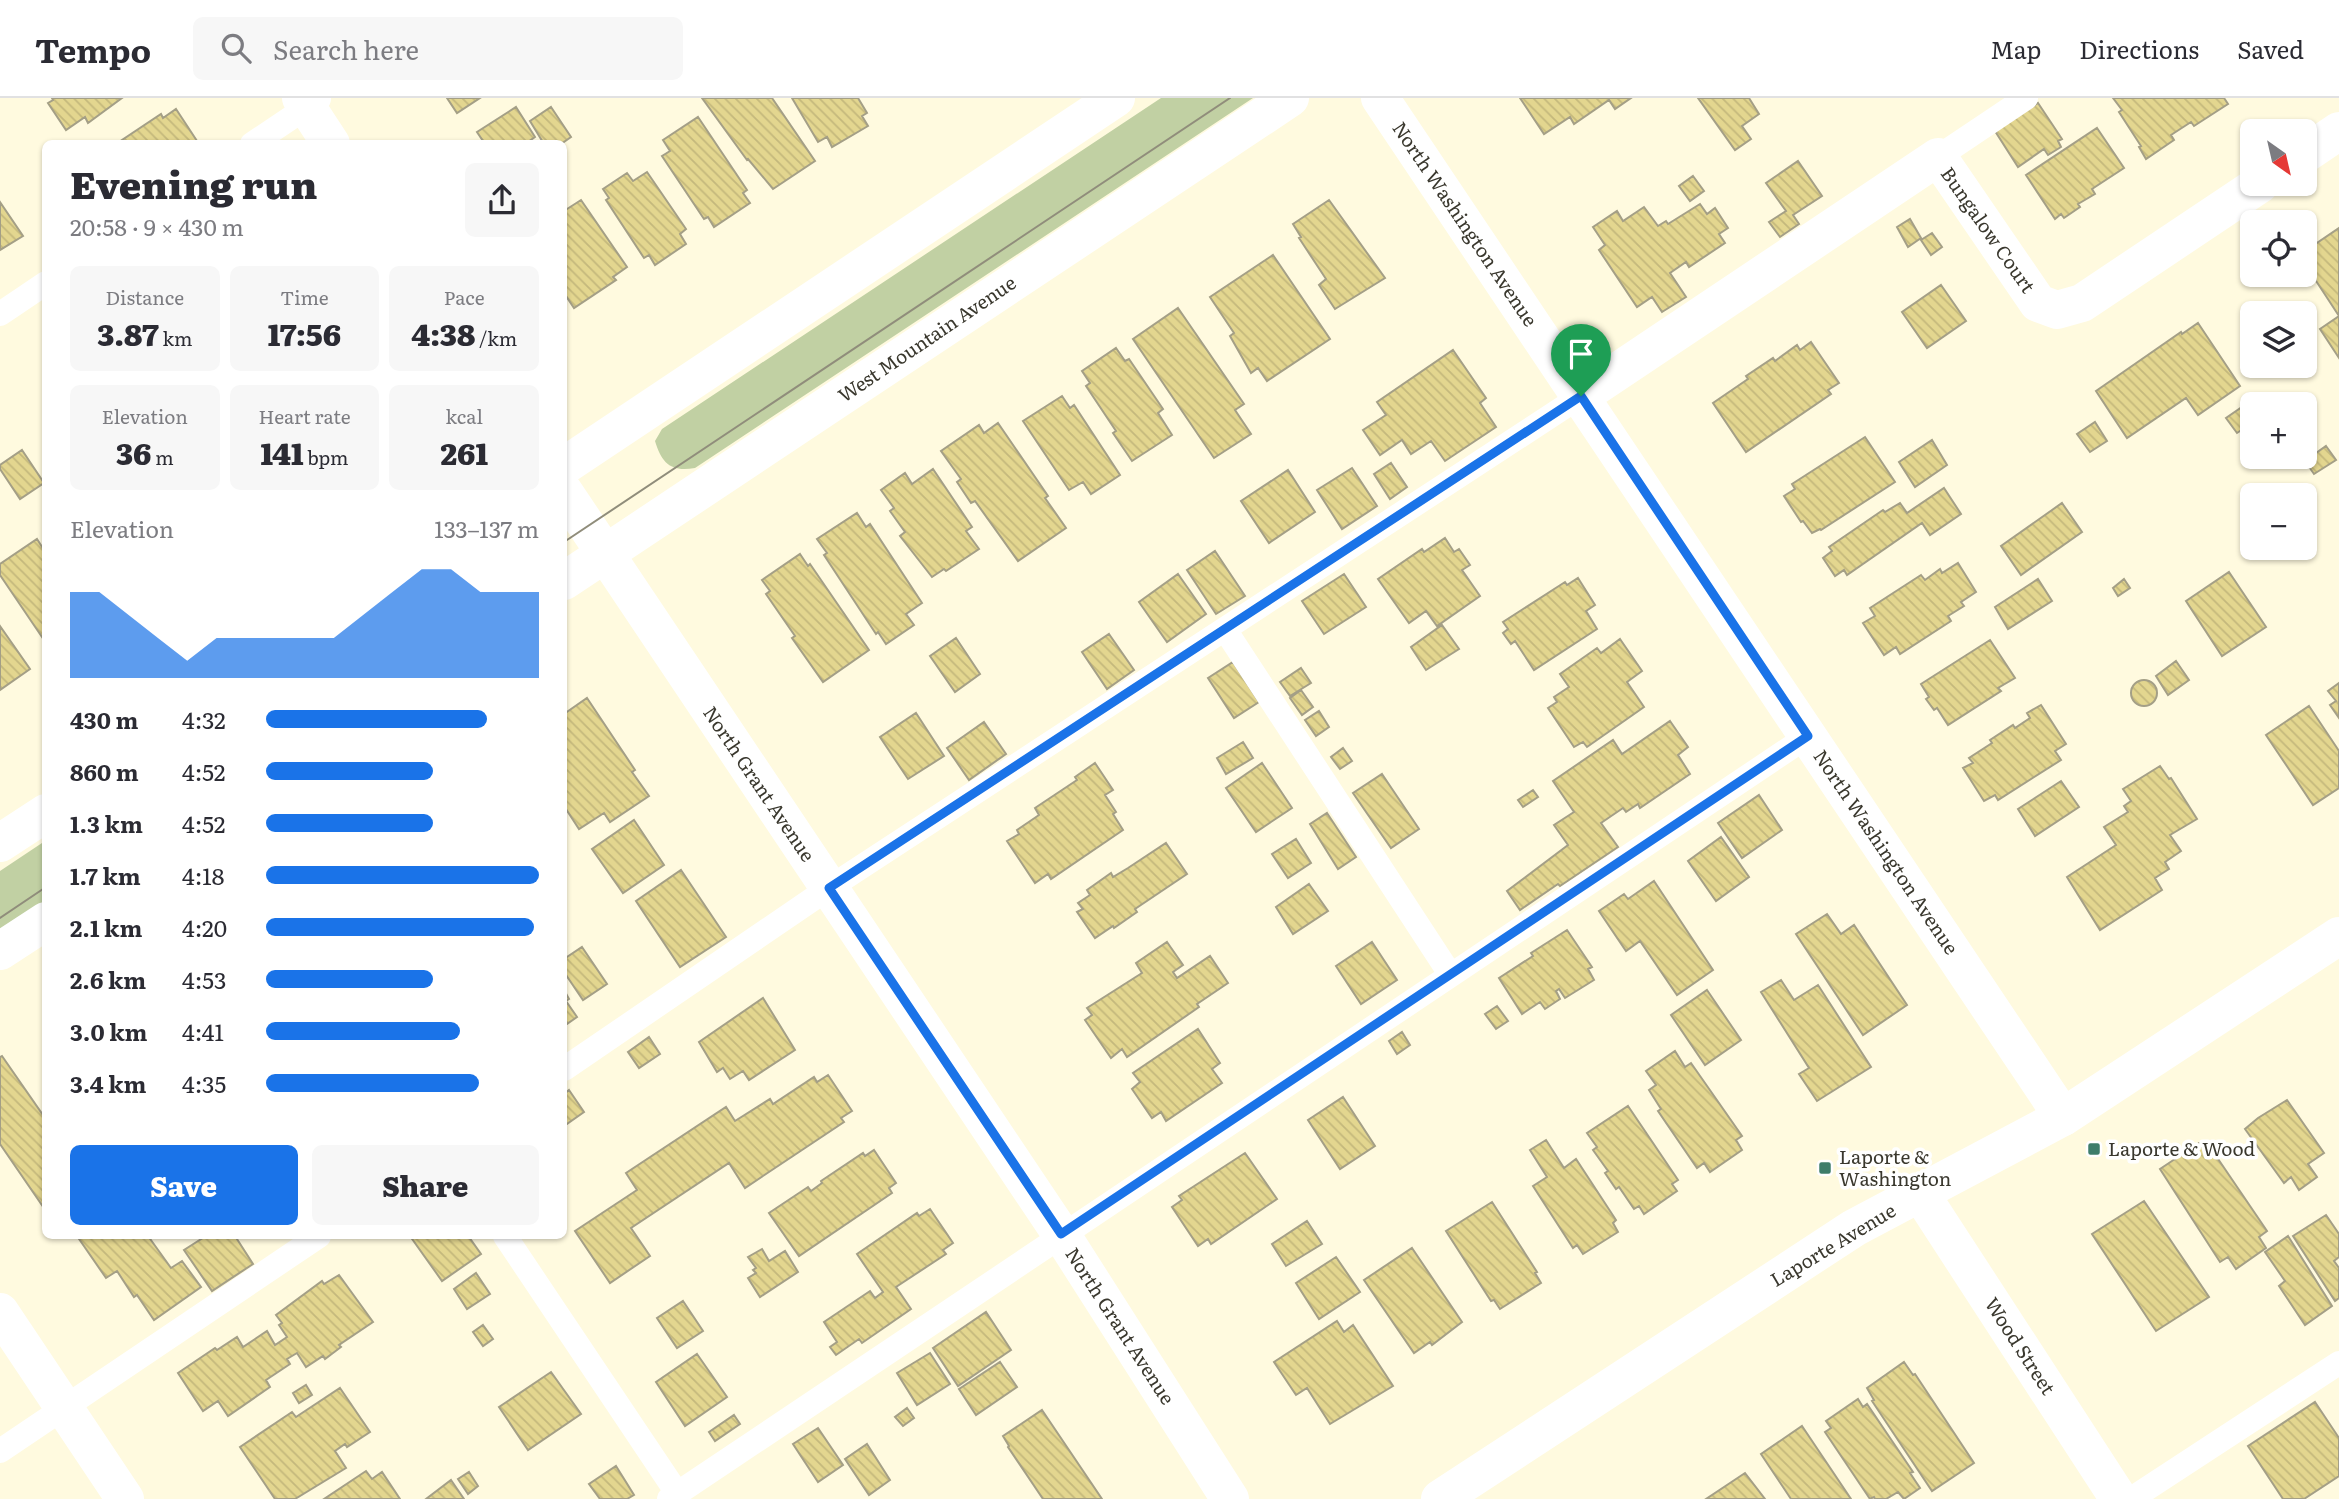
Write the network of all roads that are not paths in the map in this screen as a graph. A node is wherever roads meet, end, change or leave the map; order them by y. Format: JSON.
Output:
{"nodes":[{"id":1,"x":1116,"y":98,"type":"edge"},
{"id":2,"x":1290,"y":98,"type":"edge"},
{"id":3,"x":1380,"y":98,"type":"edge"},
{"id":4,"x":2026,"y":98,"type":"edge"},
{"id":5,"x":309,"y":101,"type":"edge"},
{"id":6,"x":2339,"y":131,"type":"edge"},
{"id":7,"x":257,"y":140,"type":"edge"},
{"id":8,"x":329,"y":140,"type":"edge"},
{"id":9,"x":2317,"y":146,"type":"edge"},
{"id":10,"x":1938,"y":157,"type":"junction"},
{"id":11,"x":2242,"y":196,"type":"edge"},
{"id":12,"x":42,"y":286,"type":"edge"},
{"id":13,"x":0,"y":314,"type":"edge"},
{"id":14,"x":1581,"y":396,"type":"junction"},
{"id":15,"x":567,"y":464,"type":"edge"},
{"id":16,"x":567,"y":496,"type":"edge"},
{"id":17,"x":605,"y":553,"type":"junction"},
{"id":18,"x":567,"y":579,"type":"edge"},
{"id":19,"x":1226,"y":631,"type":"junction"},
{"id":20,"x":1808,"y":736,"type":"junction"},
{"id":21,"x":42,"y":816,"type":"edge"},
{"id":22,"x":0,"y":843,"type":"edge"},
{"id":23,"x":829,"y":888,"type":"junction"},
{"id":24,"x":42,"y":924,"type":"edge"},
{"id":25,"x":2339,"y":936,"type":"edge"},
{"id":26,"x":0,"y":951,"type":"edge"},
{"id":27,"x":1450,"y":974,"type":"junction"},
{"id":28,"x":567,"y":1067,"type":"edge"},
{"id":29,"x":2063,"y":1117,"type":"junction"},
{"id":30,"x":1920,"y":1193,"type":"junction"},
{"id":31,"x":1061,"y":1234,"type":"junction"},
{"id":32,"x":315,"y":1239,"type":"edge"},
{"id":33,"x":507,"y":1239,"type":"edge"},
{"id":34,"x":0,"y":1312,"type":"edge"},
{"id":35,"x":2339,"y":1363,"type":"edge"},
{"id":36,"x":65,"y":1409,"type":"junction"},
{"id":37,"x":0,"y":1451,"type":"edge"},
{"id":38,"x":673,"y":1496,"type":"edge"},
{"id":39,"x":125,"y":1499,"type":"edge"},
{"id":40,"x":1230,"y":1499,"type":"edge"},
{"id":41,"x":1440,"y":1499,"type":"edge"},
{"id":42,"x":2119,"y":1499,"type":"edge"},
{"id":43,"x":2131,"y":1499,"type":"edge"}],
"edges":[{"from":1,"to":15,"type":"street"},
{"from":2,"to":17,"type":"street","name":"West Mountain Avenue"},
{"from":3,"to":14,"type":"street","name":"North Washington Avenue"},
{"from":4,"to":10,"type":"lane"},
{"from":5,"to":7,"type":"lane"},
{"from":5,"to":8,"type":"street"},
{"from":6,"to":9,"type":"street"},
{"from":10,"to":11,"type":"street","name":"Bungalow Court"},
{"from":10,"to":14,"type":"street","name":"Bungalow Court"},
{"from":12,"to":13,"type":"lane"},
{"from":14,"to":19,"type":"lane"},
{"from":14,"to":20,"type":"street","name":"North Washington Avenue"},
{"from":16,"to":17,"type":"street","name":"North Grant Avenue"},
{"from":17,"to":18,"type":"street","name":"West Mountain Avenue"},
{"from":17,"to":23,"type":"street","name":"North Grant Avenue"},
{"from":19,"to":23,"type":"lane"},
{"from":19,"to":27,"type":"lane"},
{"from":20,"to":27,"type":"lane"},
{"from":20,"to":29,"type":"street","name":"North Washington Avenue"},
{"from":21,"to":22,"type":"street"},
{"from":23,"to":28,"type":"lane"},
{"from":23,"to":31,"type":"street","name":"North Grant Avenue"},
{"from":24,"to":26,"type":"street"},
{"from":25,"to":29,"type":"street","name":"Laporte Avenue"},
{"from":27,"to":31,"type":"lane"},
{"from":29,"to":30,"type":"street","name":"Laporte Avenue"},
{"from":30,"to":41,"type":"street","name":"Laporte Avenue"},
{"from":30,"to":42,"type":"street","name":"Wood Street"},
{"from":31,"to":38,"type":"lane"},
{"from":31,"to":40,"type":"street","name":"North Grant Avenue"},
{"from":32,"to":36,"type":"lane"},
{"from":33,"to":38,"type":"lane"},
{"from":34,"to":36,"type":"street"},
{"from":35,"to":43,"type":"lane"},
{"from":36,"to":37,"type":"lane"},
{"from":36,"to":39,"type":"street"}]}
